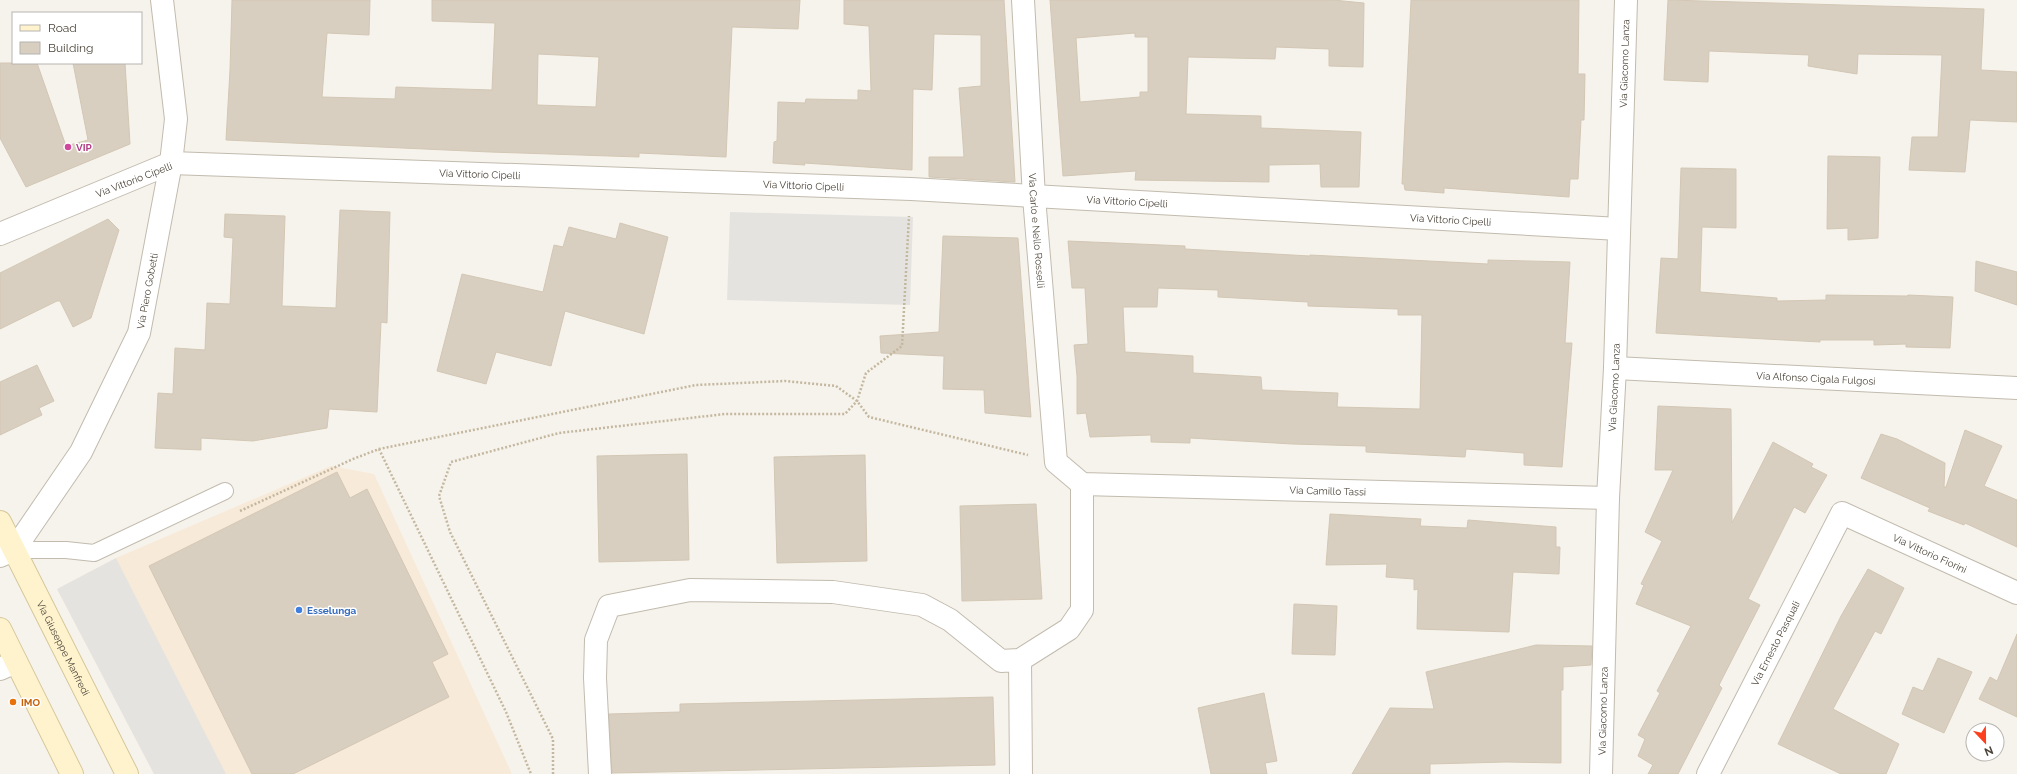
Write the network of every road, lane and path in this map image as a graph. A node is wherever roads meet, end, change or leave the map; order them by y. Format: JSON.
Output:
{"nodes":[{"id":1,"x":162,"y":0,"type":"edge"},
{"id":2,"x":1023,"y":0,"type":"edge"},
{"id":3,"x":1626,"y":0,"type":"edge"},
{"id":4,"x":171,"y":163,"type":"junction"},
{"id":5,"x":911,"y":189,"type":"junction"},
{"id":6,"x":1034,"y":197,"type":"junction"},
{"id":7,"x":1619,"y":229,"type":"junction"},
{"id":8,"x":0,"y":234,"type":"edge"},
{"id":9,"x":1615,"y":368,"type":"junction"},
{"id":10,"x":2017,"y":388,"type":"edge"},
{"id":11,"x":857,"y":401,"type":"junction"},
{"id":12,"x":379,"y":449,"type":"junction"},
{"id":13,"x":1056,"y":462,"type":"junction"},
{"id":14,"x":1082,"y":484,"type":"junction"},
{"id":15,"x":224,"y":491,"type":"dead end"},
{"id":16,"x":1608,"y":498,"type":"junction"},
{"id":17,"x":1842,"y":514,"type":"joint"},
{"id":18,"x":233,"y":515,"type":"dead end"},
{"id":19,"x":0,"y":522,"type":"edge"},
{"id":20,"x":7,"y":553,"type":"edge"},
{"id":21,"x":2017,"y":593,"type":"edge"},
{"id":22,"x":0,"y":629,"type":"edge"},
{"id":23,"x":1020,"y":660,"type":"junction"},
{"id":24,"x":8,"y":665,"type":"edge"},
{"id":25,"x":72,"y":774,"type":"edge"},
{"id":26,"x":127,"y":774,"type":"edge"},
{"id":27,"x":531,"y":774,"type":"edge"},
{"id":28,"x":553,"y":774,"type":"edge"},
{"id":29,"x":600,"y":774,"type":"edge"},
{"id":30,"x":1021,"y":774,"type":"edge"},
{"id":31,"x":1601,"y":774,"type":"edge"},
{"id":32,"x":1708,"y":774,"type":"edge"}],
"edges":[{"from":1,"to":4,"type":"street","name":"Via Piero Gobetti"},
{"from":2,"to":6,"type":"street","name":"Via Carlo e Nello Rosselli"},
{"from":3,"to":7,"type":"street","name":"Via Giacomo Lanza"},
{"from":4,"to":5,"type":"street","name":"Via Vittorio Cipelli"},
{"from":4,"to":8,"type":"street","name":"Via Vittorio Cipelli"},
{"from":4,"to":20,"type":"street","name":"Via Piero Gobetti"},
{"from":5,"to":6,"type":"street","name":"Via Vittorio Cipelli"},
{"from":5,"to":11,"type":"path"},
{"from":6,"to":7,"type":"street","name":"Via Vittorio Cipelli"},
{"from":6,"to":13,"type":"street","name":"Via Carlo e Nello Rosselli"},
{"from":7,"to":9,"type":"street","name":"Via Giacomo Lanza"},
{"from":9,"to":10,"type":"street","name":"Via Alfonso Cigala Fulgosi"},
{"from":9,"to":16,"type":"street","name":"Via Giacomo Lanza"},
{"from":11,"to":12,"type":"path"},
{"from":11,"to":13,"type":"path"},
{"from":11,"to":28,"type":"path"},
{"from":12,"to":18,"type":"path"},
{"from":12,"to":27,"type":"path"},
{"from":13,"to":14,"type":"street"},
{"from":14,"to":16,"type":"street","name":"Via Camillo Tassi"},
{"from":14,"to":23,"type":"street"},
{"from":15,"to":20,"type":"lane"},
{"from":16,"to":31,"type":"street","name":"Via Giacomo Lanza"},
{"from":17,"to":21,"type":"street","name":"Via Vittorio Fiorini"},
{"from":17,"to":32,"type":"street","name":"Via Ernesto Pasquali"},
{"from":19,"to":20,"type":"main road","name":"Via Giuseppe Manfredi"},
{"from":20,"to":26,"type":"main road","name":"Via Giuseppe Manfredi"},
{"from":22,"to":24,"type":"main road"},
{"from":23,"to":29,"type":"street"},
{"from":23,"to":30,"type":"street"},
{"from":24,"to":25,"type":"main road"}]}
